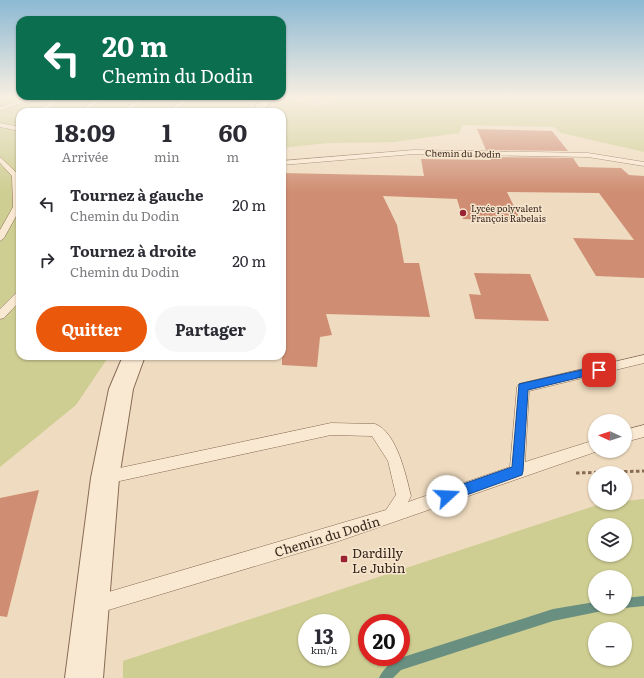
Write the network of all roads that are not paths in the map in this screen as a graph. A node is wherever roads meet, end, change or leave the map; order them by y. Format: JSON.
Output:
{"nodes":[{"id":1,"x":0,"y":159,"type":"edge"},
{"id":2,"x":286,"y":163,"type":"edge"},
{"id":3,"x":644,"y":164,"type":"edge"},
{"id":4,"x":16,"y":176,"type":"edge"},
{"id":5,"x":16,"y":209,"type":"edge"},
{"id":6,"x":0,"y":238,"type":"edge"},
{"id":7,"x":16,"y":300,"type":"edge"},
{"id":8,"x":0,"y":315,"type":"edge"},
{"id":9,"x":644,"y":359,"type":"edge"},
{"id":10,"x":132,"y":360,"type":"edge"},
{"id":11,"x":644,"y":431,"type":"edge"},
{"id":12,"x":632,"y":434,"type":"edge"},
{"id":13,"x":588,"y":448,"type":"edge"},
{"id":14,"x":517,"y":471,"type":"junction"},
{"id":15,"x":105,"y":478,"type":"junction"},
{"id":16,"x":391,"y":516,"type":"junction"},
{"id":17,"x":90,"y":607,"type":"junction"},
{"id":18,"x":84,"y":678,"type":"edge"}],
"edges":[{"from":1,"to":4,"type":"lane"},
{"from":2,"to":3,"type":"lane","name":"Chemin du Dodin"},
{"from":5,"to":6,"type":"lane"},
{"from":7,"to":8,"type":"lane"},
{"from":9,"to":14,"type":"lane"},
{"from":10,"to":15,"type":"street"},
{"from":11,"to":12,"type":"lane"},
{"from":13,"to":14,"type":"lane"},
{"from":14,"to":16,"type":"lane"},
{"from":15,"to":16,"type":"lane","name":"Chemin du Dodin"},
{"from":15,"to":17,"type":"street"},
{"from":16,"to":17,"type":"lane","name":"Chemin du Dodin"},
{"from":17,"to":18,"type":"street"}]}
